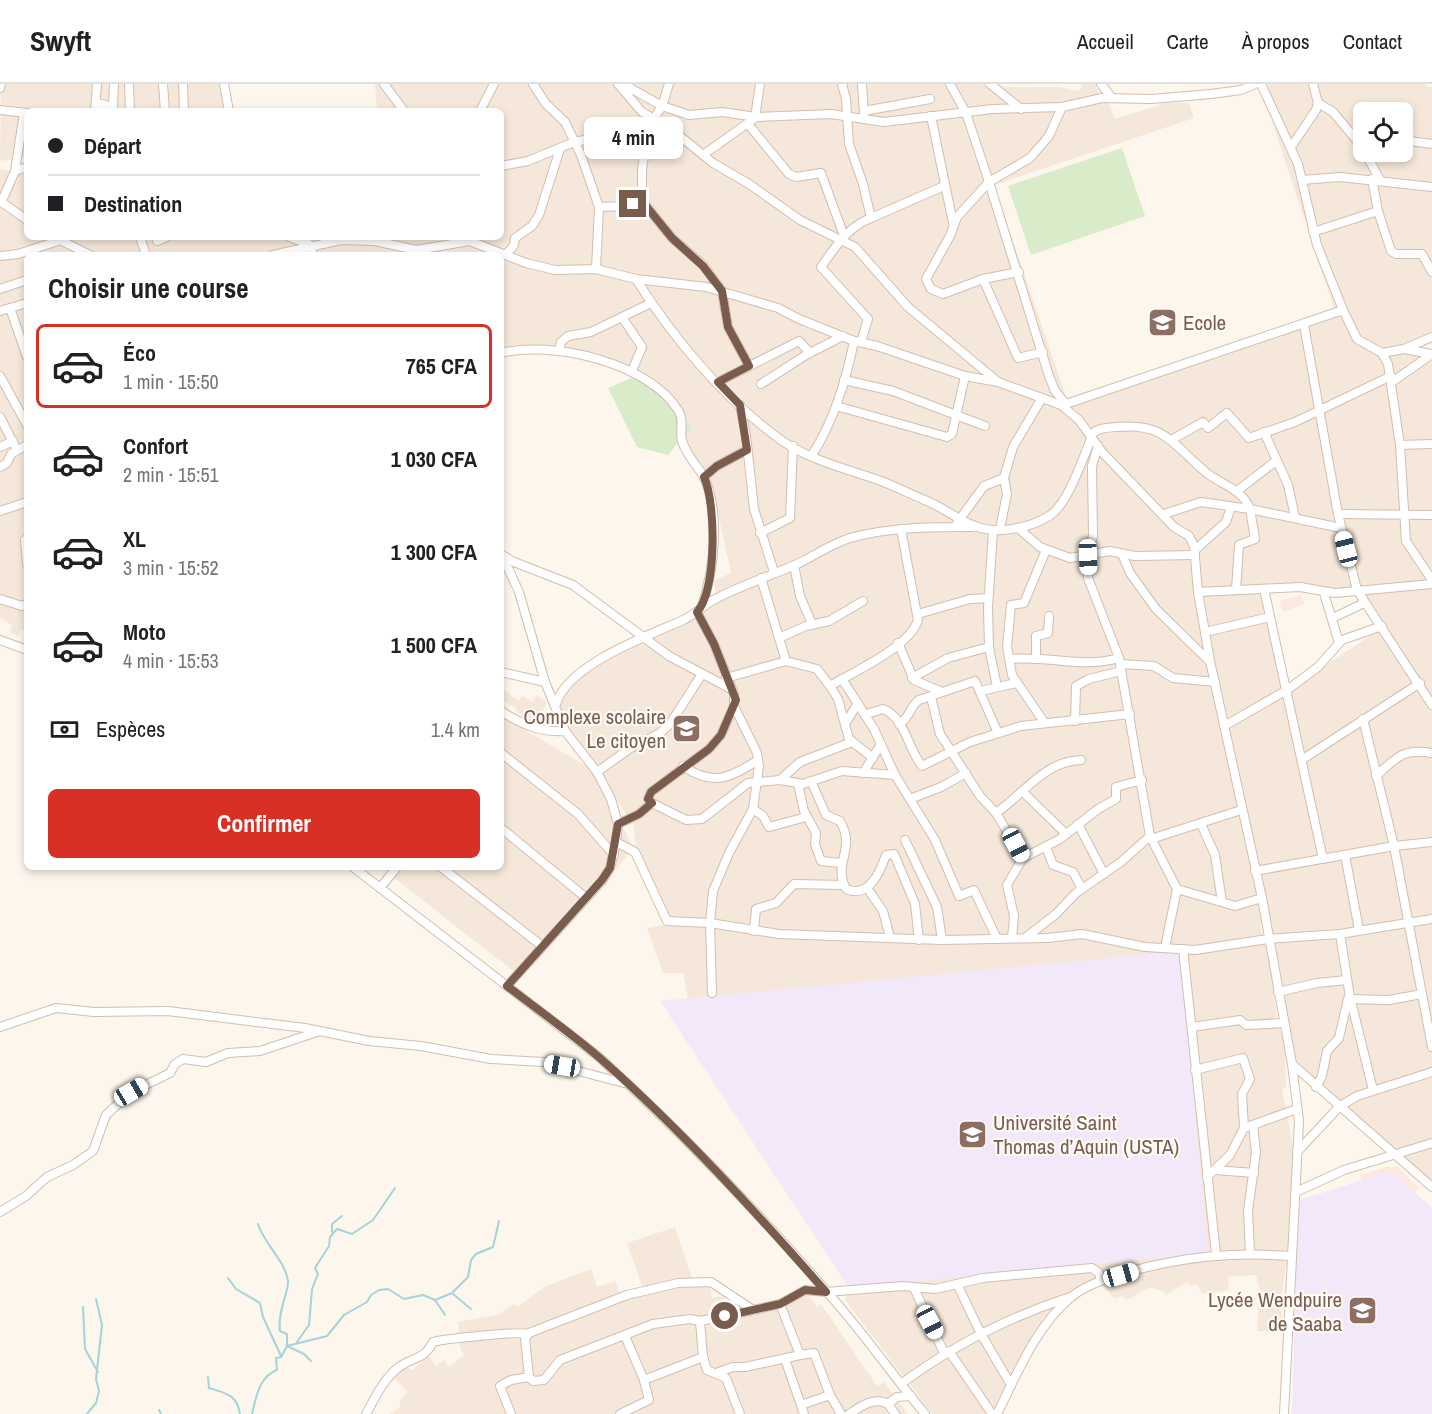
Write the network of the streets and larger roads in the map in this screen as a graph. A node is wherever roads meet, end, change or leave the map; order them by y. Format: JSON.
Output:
{"nodes":[{"id":1,"x":96,"y":84,"type":"edge"},
{"id":2,"x":114,"y":84,"type":"edge"},
{"id":3,"x":129,"y":84,"type":"edge"},
{"id":4,"x":163,"y":84,"type":"edge"},
{"id":5,"x":183,"y":84,"type":"edge"},
{"id":6,"x":224,"y":84,"type":"edge"},
{"id":7,"x":495,"y":84,"type":"edge"},
{"id":8,"x":533,"y":84,"type":"edge"},
{"id":9,"x":620,"y":84,"type":"edge"},
{"id":10,"x":669,"y":84,"type":"edge"},
{"id":11,"x":760,"y":84,"type":"edge"},
{"id":12,"x":842,"y":84,"type":"edge"},
{"id":13,"x":861,"y":84,"type":"edge"},
{"id":14,"x":950,"y":84,"type":"edge"},
{"id":15,"x":990,"y":84,"type":"edge"},
{"id":16,"x":1101,"y":84,"type":"edge"},
{"id":17,"x":1255,"y":84,"type":"edge"},
{"id":18,"x":1261,"y":84,"type":"edge"},
{"id":19,"x":1313,"y":84,"type":"edge"},
{"id":20,"x":387,"y":86,"type":"edge"},
{"id":21,"x":1112,"y":98,"type":"junction"},
{"id":22,"x":930,"y":99,"type":"dead end"},
{"id":23,"x":1318,"y":103,"type":"junction"},
{"id":24,"x":662,"y":106,"type":"junction"},
{"id":25,"x":96,"y":107,"type":"edge"},
{"id":26,"x":1062,"y":107,"type":"junction"},
{"id":27,"x":130,"y":108,"type":"edge"},
{"id":28,"x":165,"y":108,"type":"edge"},
{"id":29,"x":184,"y":108,"type":"edge"},
{"id":30,"x":228,"y":108,"type":"edge"},
{"id":31,"x":402,"y":108,"type":"edge"},
{"id":32,"x":482,"y":108,"type":"edge"},
{"id":33,"x":1021,"y":109,"type":"junction"},
{"id":34,"x":0,"y":110,"type":"edge"},
{"id":35,"x":864,"y":111,"type":"junction"},
{"id":36,"x":24,"y":113,"type":"edge"},
{"id":37,"x":966,"y":113,"type":"junction"},
{"id":38,"x":931,"y":116,"type":"junction"},
{"id":39,"x":756,"y":117,"type":"junction"},
{"id":40,"x":846,"y":117,"type":"junction"},
{"id":41,"x":654,"y":120,"type":"junction"},
{"id":42,"x":865,"y":121,"type":"junction"},
{"id":43,"x":24,"y":124,"type":"edge"},
{"id":44,"x":748,"y":124,"type":"junction"},
{"id":45,"x":648,"y":128,"type":"junction"},
{"id":46,"x":1353,"y":134,"type":"edge"},
{"id":47,"x":1413,"y":141,"type":"edge"},
{"id":48,"x":574,"y":142,"type":"junction"},
{"id":49,"x":1432,"y":144,"type":"edge"},
{"id":50,"x":1291,"y":147,"type":"junction"},
{"id":51,"x":560,"y":149,"type":"junction"},
{"id":52,"x":703,"y":154,"type":"junction"},
{"id":53,"x":1371,"y":162,"type":"edge"},
{"id":54,"x":504,"y":165,"type":"edge"},
{"id":55,"x":24,"y":167,"type":"edge"},
{"id":56,"x":15,"y":171,"type":"junction"},
{"id":57,"x":1302,"y":180,"type":"junction"},
{"id":58,"x":1376,"y":180,"type":"junction"},
{"id":59,"x":989,"y":182,"type":"junction"},
{"id":60,"x":944,"y":186,"type":"junction"},
{"id":61,"x":1432,"y":187,"type":"edge"},
{"id":62,"x":1,"y":201,"type":"edge"},
{"id":63,"x":642,"y":201,"type":"junction"},
{"id":64,"x":599,"y":207,"type":"junction"},
{"id":65,"x":1377,"y":211,"type":"junction"},
{"id":66,"x":24,"y":218,"type":"edge"},
{"id":67,"x":871,"y":218,"type":"junction"},
{"id":68,"x":953,"y":223,"type":"junction"},
{"id":69,"x":1313,"y":232,"type":"junction"},
{"id":70,"x":843,"y":237,"type":"junction"},
{"id":71,"x":52,"y":240,"type":"edge"},
{"id":72,"x":60,"y":240,"type":"edge"},
{"id":73,"x":343,"y":240,"type":"edge"},
{"id":74,"x":365,"y":240,"type":"edge"},
{"id":75,"x":465,"y":240,"type":"edge"},
{"id":76,"x":472,"y":240,"type":"edge"},
{"id":77,"x":308,"y":242,"type":"edge"},
{"id":78,"x":31,"y":252,"type":"edge"},
{"id":79,"x":84,"y":252,"type":"edge"},
{"id":80,"x":281,"y":252,"type":"edge"},
{"id":81,"x":498,"y":252,"type":"edge"},
{"id":82,"x":504,"y":253,"type":"edge"},
{"id":83,"x":24,"y":254,"type":"edge"},
{"id":84,"x":504,"y":255,"type":"edge"},
{"id":85,"x":0,"y":256,"type":"edge"},
{"id":86,"x":596,"y":269,"type":"junction"},
{"id":87,"x":1019,"y":272,"type":"junction"},
{"id":88,"x":1432,"y":272,"type":"edge"},
{"id":89,"x":636,"y":279,"type":"junction"},
{"id":90,"x":983,"y":279,"type":"junction"},
{"id":91,"x":24,"y":281,"type":"edge"},
{"id":92,"x":0,"y":289,"type":"edge"},
{"id":93,"x":722,"y":291,"type":"junction"},
{"id":94,"x":651,"y":303,"type":"junction"},
{"id":95,"x":24,"y":304,"type":"edge"},
{"id":96,"x":10,"y":308,"type":"junction"},
{"id":97,"x":1343,"y":310,"type":"junction"},
{"id":98,"x":0,"y":312,"type":"edge"},
{"id":99,"x":622,"y":317,"type":"junction"},
{"id":100,"x":1304,"y":325,"type":"junction"},
{"id":101,"x":843,"y":336,"type":"junction"},
{"id":102,"x":1432,"y":337,"type":"edge"},
{"id":103,"x":857,"y":342,"type":"junction"},
{"id":104,"x":24,"y":348,"type":"edge"},
{"id":105,"x":1404,"y":349,"type":"junction"},
{"id":106,"x":559,"y":351,"type":"junction"},
{"id":107,"x":1043,"y":352,"type":"junction"},
{"id":108,"x":504,"y":353,"type":"edge"},
{"id":109,"x":810,"y":353,"type":"junction"},
{"id":110,"x":1382,"y":353,"type":"junction"},
{"id":111,"x":1432,"y":354,"type":"edge"},
{"id":112,"x":749,"y":366,"type":"junction"},
{"id":113,"x":632,"y":371,"type":"junction"},
{"id":114,"x":0,"y":376,"type":"edge"},
{"id":115,"x":965,"y":376,"type":"junction"},
{"id":116,"x":1392,"y":379,"type":"junction"},
{"id":117,"x":844,"y":380,"type":"junction"},
{"id":118,"x":718,"y":382,"type":"junction"},
{"id":119,"x":998,"y":382,"type":"junction"},
{"id":120,"x":761,"y":384,"type":"dead end"},
{"id":121,"x":1042,"y":399,"type":"junction"},
{"id":122,"x":740,"y":405,"type":"junction"},
{"id":123,"x":1064,"y":405,"type":"junction"},
{"id":124,"x":836,"y":406,"type":"junction"},
{"id":125,"x":1318,"y":409,"type":"junction"},
{"id":126,"x":957,"y":415,"type":"junction"},
{"id":127,"x":0,"y":417,"type":"edge"},
{"id":128,"x":24,"y":420,"type":"edge"},
{"id":129,"x":985,"y":426,"type":"dead end"},
{"id":130,"x":1264,"y":432,"type":"junction"},
{"id":131,"x":1091,"y":436,"type":"junction"},
{"id":132,"x":1173,"y":439,"type":"junction"},
{"id":133,"x":13,"y":441,"type":"junction"},
{"id":134,"x":1432,"y":444,"type":"edge"},
{"id":135,"x":1400,"y":445,"type":"junction"},
{"id":136,"x":24,"y":446,"type":"edge"},
{"id":137,"x":1098,"y":446,"type":"junction"},
{"id":138,"x":0,"y":447,"type":"edge"},
{"id":139,"x":793,"y":447,"type":"junction"},
{"id":140,"x":16,"y":450,"type":"junction"},
{"id":141,"x":747,"y":450,"type":"junction"},
{"id":142,"x":812,"y":455,"type":"junction"},
{"id":143,"x":1276,"y":461,"type":"junction"},
{"id":144,"x":0,"y":467,"type":"edge"},
{"id":145,"x":704,"y":477,"type":"junction"},
{"id":146,"x":1004,"y":478,"type":"junction"},
{"id":147,"x":1238,"y":491,"type":"junction"},
{"id":148,"x":24,"y":503,"type":"edge"},
{"id":149,"x":1231,"y":507,"type":"junction"},
{"id":150,"x":1250,"y":509,"type":"junction"},
{"id":151,"x":0,"y":511,"type":"edge"},
{"id":152,"x":1164,"y":514,"type":"junction"},
{"id":153,"x":1338,"y":514,"type":"junction"},
{"id":154,"x":1432,"y":515,"type":"edge"},
{"id":155,"x":1404,"y":516,"type":"junction"},
{"id":156,"x":1295,"y":517,"type":"junction"},
{"id":157,"x":960,"y":519,"type":"junction"},
{"id":158,"x":953,"y":527,"type":"junction"},
{"id":159,"x":977,"y":527,"type":"junction"},
{"id":160,"x":1018,"y":528,"type":"junction"},
{"id":161,"x":1341,"y":528,"type":"junction"},
{"id":162,"x":901,"y":529,"type":"junction"},
{"id":163,"x":997,"y":530,"type":"junction"},
{"id":164,"x":760,"y":533,"type":"junction"},
{"id":165,"x":1046,"y":550,"type":"junction"},
{"id":166,"x":1195,"y":552,"type":"junction"},
{"id":167,"x":1122,"y":554,"type":"junction"},
{"id":168,"x":504,"y":557,"type":"edge"},
{"id":169,"x":1088,"y":557,"type":"junction"},
{"id":170,"x":504,"y":561,"type":"edge"},
{"id":171,"x":794,"y":565,"type":"junction"},
{"id":172,"x":774,"y":572,"type":"junction"},
{"id":173,"x":761,"y":578,"type":"junction"},
{"id":174,"x":1432,"y":579,"type":"edge"},
{"id":175,"x":1432,"y":584,"type":"edge"},
{"id":176,"x":1264,"y":589,"type":"junction"},
{"id":177,"x":1236,"y":590,"type":"junction"},
{"id":178,"x":1357,"y":590,"type":"junction"},
{"id":179,"x":1197,"y":592,"type":"junction"},
{"id":180,"x":1324,"y":593,"type":"junction"},
{"id":181,"x":988,"y":598,"type":"junction"},
{"id":182,"x":0,"y":599,"type":"edge"},
{"id":183,"x":863,"y":602,"type":"dead end"},
{"id":184,"x":1364,"y":603,"type":"junction"},
{"id":185,"x":24,"y":605,"type":"edge"},
{"id":186,"x":699,"y":610,"type":"junction"},
{"id":187,"x":918,"y":614,"type":"junction"},
{"id":188,"x":1049,"y":616,"type":"dead end"},
{"id":189,"x":1270,"y":617,"type":"junction"},
{"id":190,"x":1333,"y":618,"type":"junction"},
{"id":191,"x":812,"y":624,"type":"junction"},
{"id":192,"x":1382,"y":626,"type":"junction"},
{"id":193,"x":1205,"y":632,"type":"junction"},
{"id":194,"x":641,"y":637,"type":"junction"},
{"id":195,"x":779,"y":638,"type":"junction"},
{"id":196,"x":0,"y":640,"type":"edge"},
{"id":197,"x":898,"y":643,"type":"junction"},
{"id":198,"x":1339,"y":643,"type":"junction"},
{"id":199,"x":989,"y":647,"type":"junction"},
{"id":200,"x":24,"y":649,"type":"edge"},
{"id":201,"x":1010,"y":658,"type":"junction"},
{"id":202,"x":1036,"y":658,"type":"junction"},
{"id":203,"x":786,"y":661,"type":"junction"},
{"id":204,"x":1210,"y":661,"type":"junction"},
{"id":205,"x":1120,"y":664,"type":"junction"},
{"id":206,"x":504,"y":673,"type":"edge"},
{"id":207,"x":702,"y":674,"type":"junction"},
{"id":208,"x":726,"y":678,"type":"junction"},
{"id":209,"x":912,"y":678,"type":"junction"},
{"id":210,"x":842,"y":679,"type":"junction"},
{"id":211,"x":545,"y":682,"type":"junction"},
{"id":212,"x":1215,"y":682,"type":"junction"},
{"id":213,"x":1016,"y":683,"type":"junction"},
{"id":214,"x":1420,"y":683,"type":"junction"},
{"id":215,"x":830,"y":686,"type":"junction"},
{"id":216,"x":997,"y":687,"type":"junction"},
{"id":217,"x":732,"y":689,"type":"junction"},
{"id":218,"x":1287,"y":690,"type":"junction"},
{"id":219,"x":981,"y":691,"type":"junction"},
{"id":220,"x":942,"y":692,"type":"junction"},
{"id":221,"x":931,"y":697,"type":"junction"},
{"id":222,"x":858,"y":703,"type":"junction"},
{"id":223,"x":556,"y":704,"type":"junction"},
{"id":224,"x":1432,"y":705,"type":"edge"},
{"id":225,"x":734,"y":706,"type":"junction"},
{"id":226,"x":504,"y":713,"type":"edge"},
{"id":227,"x":866,"y":714,"type":"junction"},
{"id":228,"x":1130,"y":714,"type":"junction"},
{"id":229,"x":1363,"y":719,"type":"junction"},
{"id":230,"x":1076,"y":721,"type":"junction"},
{"id":231,"x":1044,"y":722,"type":"junction"},
{"id":232,"x":845,"y":724,"type":"junction"},
{"id":233,"x":899,"y":724,"type":"junction"},
{"id":234,"x":1224,"y":726,"type":"junction"},
{"id":235,"x":565,"y":731,"type":"junction"},
{"id":236,"x":998,"y":733,"type":"junction"},
{"id":237,"x":852,"y":742,"type":"junction"},
{"id":238,"x":881,"y":744,"type":"junction"},
{"id":239,"x":953,"y":751,"type":"junction"},
{"id":240,"x":1432,"y":753,"type":"edge"},
{"id":241,"x":504,"y":755,"type":"edge"},
{"id":242,"x":873,"y":758,"type":"junction"},
{"id":243,"x":1304,"y":759,"type":"junction"},
{"id":244,"x":758,"y":760,"type":"junction"},
{"id":245,"x":1081,"y":760,"type":"dead end"},
{"id":246,"x":683,"y":766,"type":"junction"},
{"id":247,"x":597,"y":772,"type":"junction"},
{"id":248,"x":740,"y":772,"type":"junction"},
{"id":249,"x":863,"y":773,"type":"junction"},
{"id":250,"x":966,"y":773,"type":"junction"},
{"id":251,"x":896,"y":775,"type":"junction"},
{"id":252,"x":1376,"y":776,"type":"junction"},
{"id":253,"x":780,"y":780,"type":"junction"},
{"id":254,"x":1142,"y":780,"type":"junction"},
{"id":255,"x":759,"y":781,"type":"junction"},
{"id":256,"x":811,"y":781,"type":"junction"},
{"id":257,"x":798,"y":784,"type":"junction"},
{"id":258,"x":745,"y":785,"type":"junction"},
{"id":259,"x":1023,"y":792,"type":"junction"},
{"id":260,"x":910,"y":798,"type":"junction"},
{"id":261,"x":652,"y":803,"type":"junction"},
{"id":262,"x":753,"y":809,"type":"junction"},
{"id":263,"x":1241,"y":810,"type":"junction"},
{"id":264,"x":996,"y":813,"type":"junction"},
{"id":265,"x":806,"y":817,"type":"junction"},
{"id":266,"x":618,"y":824,"type":"junction"},
{"id":267,"x":1078,"y":824,"type":"junction"},
{"id":268,"x":1201,"y":824,"type":"junction"},
{"id":269,"x":504,"y":830,"type":"edge"},
{"id":270,"x":1066,"y":834,"type":"junction"},
{"id":271,"x":1151,"y":838,"type":"junction"},
{"id":272,"x":905,"y":840,"type":"dead end"},
{"id":273,"x":616,"y":842,"type":"junction"},
{"id":274,"x":1432,"y":842,"type":"edge"},
{"id":275,"x":1394,"y":846,"type":"junction"},
{"id":276,"x":1046,"y":847,"type":"junction"},
{"id":277,"x":614,"y":855,"type":"junction"},
{"id":278,"x":1345,"y":855,"type":"junction"},
{"id":279,"x":1023,"y":858,"type":"junction"},
{"id":280,"x":1323,"y":859,"type":"junction"},
{"id":281,"x":841,"y":863,"type":"junction"},
{"id":282,"x":357,"y":870,"type":"edge"},
{"id":283,"x":395,"y":870,"type":"edge"},
{"id":284,"x":445,"y":870,"type":"edge"},
{"id":285,"x":1255,"y":871,"type":"junction"},
{"id":286,"x":1104,"y":874,"type":"junction"},
{"id":287,"x":844,"y":885,"type":"junction"},
{"id":288,"x":380,"y":888,"type":"junction"},
{"id":289,"x":867,"y":888,"type":"junction"},
{"id":290,"x":1082,"y":889,"type":"junction"},
{"id":291,"x":1177,"y":889,"type":"junction"},
{"id":292,"x":585,"y":897,"type":"junction"},
{"id":293,"x":1262,"y":898,"type":"junction"},
{"id":294,"x":1222,"y":902,"type":"junction"},
{"id":295,"x":1432,"y":919,"type":"edge"},
{"id":296,"x":1409,"y":922,"type":"junction"},
{"id":297,"x":710,"y":923,"type":"junction"},
{"id":298,"x":1359,"y":930,"type":"junction"},
{"id":299,"x":754,"y":931,"type":"junction"},
{"id":300,"x":1340,"y":934,"type":"junction"},
{"id":301,"x":890,"y":937,"type":"junction"},
{"id":302,"x":1012,"y":938,"type":"junction"},
{"id":303,"x":1025,"y":938,"type":"junction"},
{"id":304,"x":997,"y":939,"type":"junction"},
{"id":305,"x":1268,"y":939,"type":"junction"},
{"id":306,"x":919,"y":940,"type":"junction"},
{"id":307,"x":942,"y":940,"type":"junction"},
{"id":308,"x":542,"y":946,"type":"junction"},
{"id":309,"x":1165,"y":948,"type":"junction"},
{"id":310,"x":1183,"y":949,"type":"junction"},
{"id":311,"x":1347,"y":980,"type":"junction"},
{"id":312,"x":507,"y":986,"type":"junction"},
{"id":313,"x":1278,"y":992,"type":"junction"},
{"id":314,"x":712,"y":993,"type":"dead end"},
{"id":315,"x":1422,"y":994,"type":"junction"},
{"id":316,"x":1350,"y":997,"type":"junction"},
{"id":317,"x":1284,"y":1023,"type":"junction"},
{"id":318,"x":0,"y":1027,"type":"edge"},
{"id":319,"x":1192,"y":1027,"type":"junction"},
{"id":320,"x":321,"y":1031,"type":"junction"},
{"id":321,"x":1432,"y":1047,"type":"edge"},
{"id":322,"x":1292,"y":1064,"type":"junction"},
{"id":323,"x":1196,"y":1070,"type":"junction"},
{"id":324,"x":1432,"y":1072,"type":"edge"},
{"id":325,"x":629,"y":1085,"type":"junction"},
{"id":326,"x":1316,"y":1087,"type":"junction"},
{"id":327,"x":1373,"y":1090,"type":"junction"},
{"id":328,"x":1339,"y":1107,"type":"junction"},
{"id":329,"x":1297,"y":1109,"type":"junction"},
{"id":330,"x":1253,"y":1125,"type":"junction"},
{"id":331,"x":1244,"y":1128,"type":"junction"},
{"id":332,"x":1432,"y":1143,"type":"edge"},
{"id":333,"x":1297,"y":1152,"type":"junction"},
{"id":334,"x":1396,"y":1154,"type":"junction"},
{"id":335,"x":1215,"y":1170,"type":"junction"},
{"id":336,"x":1254,"y":1173,"type":"junction"},
{"id":337,"x":1207,"y":1177,"type":"junction"},
{"id":338,"x":1432,"y":1187,"type":"edge"},
{"id":339,"x":1296,"y":1191,"type":"junction"},
{"id":340,"x":0,"y":1212,"type":"edge"},
{"id":341,"x":1250,"y":1253,"type":"junction"},
{"id":342,"x":1216,"y":1254,"type":"junction"},
{"id":343,"x":1292,"y":1256,"type":"junction"},
{"id":344,"x":1101,"y":1280,"type":"junction"},
{"id":345,"x":957,"y":1284,"type":"junction"},
{"id":346,"x":915,"y":1288,"type":"junction"},
{"id":347,"x":826,"y":1292,"type":"junction"},
{"id":348,"x":1071,"y":1297,"type":"junction"},
{"id":349,"x":780,"y":1304,"type":"junction"},
{"id":350,"x":753,"y":1310,"type":"junction"},
{"id":351,"x":700,"y":1322,"type":"junction"},
{"id":352,"x":527,"y":1334,"type":"junction"},
{"id":353,"x":981,"y":1334,"type":"junction"},
{"id":354,"x":625,"y":1336,"type":"junction"},
{"id":355,"x":946,"y":1352,"type":"junction"},
{"id":356,"x":800,"y":1355,"type":"junction"},
{"id":357,"x":703,"y":1356,"type":"junction"},
{"id":358,"x":785,"y":1359,"type":"junction"},
{"id":359,"x":716,"y":1373,"type":"junction"},
{"id":360,"x":529,"y":1377,"type":"junction"},
{"id":361,"x":644,"y":1380,"type":"junction"},
{"id":362,"x":901,"y":1384,"type":"junction"},
{"id":363,"x":1011,"y":1385,"type":"junction"},
{"id":364,"x":830,"y":1395,"type":"junction"},
{"id":365,"x":911,"y":1396,"type":"junction"},
{"id":366,"x":888,"y":1404,"type":"junction"},
{"id":367,"x":801,"y":1405,"type":"junction"},
{"id":368,"x":630,"y":1412,"type":"edge"},
{"id":369,"x":366,"y":1414,"type":"edge"},
{"id":370,"x":511,"y":1414,"type":"edge"},
{"id":371,"x":620,"y":1414,"type":"edge"},
{"id":372,"x":740,"y":1414,"type":"edge"},
{"id":373,"x":804,"y":1414,"type":"edge"},
{"id":374,"x":841,"y":1414,"type":"edge"},
{"id":375,"x":849,"y":1414,"type":"edge"},
{"id":376,"x":895,"y":1414,"type":"edge"},
{"id":377,"x":925,"y":1414,"type":"edge"},
{"id":378,"x":992,"y":1414,"type":"edge"},
{"id":379,"x":997,"y":1414,"type":"edge"},
{"id":380,"x":1284,"y":1414,"type":"edge"}],
"edges":[{"from":1,"to":25,"type":"street"},
{"from":2,"to":25,"type":"street"},
{"from":3,"to":27,"type":"street"},
{"from":4,"to":28,"type":"street"},
{"from":5,"to":29,"type":"street"},
{"from":6,"to":30,"type":"street"},
{"from":7,"to":32,"type":"street"},
{"from":8,"to":48,"type":"street"},
{"from":9,"to":24,"type":"street"},
{"from":9,"to":41,"type":"street"},
{"from":10,"to":24,"type":"street"},
{"from":11,"to":39,"type":"street"},
{"from":12,"to":40,"type":"street"},
{"from":13,"to":35,"type":"street"},
{"from":14,"to":37,"type":"street"},
{"from":15,"to":33,"type":"street"},
{"from":16,"to":21,"type":"street"},
{"from":17,"to":21,"type":"street"},
{"from":18,"to":50,"type":"street"},
{"from":19,"to":23,"type":"street"},
{"from":20,"to":31,"type":"street"},
{"from":21,"to":26,"type":"street"},
{"from":22,"to":35,"type":"street"},
{"from":23,"to":46,"type":"street"},
{"from":23,"to":50,"type":"street"},
{"from":24,"to":39,"type":"street"},
{"from":24,"to":41,"type":"street"},
{"from":26,"to":33,"type":"street"},
{"from":26,"to":59,"type":"street"},
{"from":33,"to":37,"type":"street"},
{"from":34,"to":36,"type":"street"},
{"from":35,"to":42,"type":"street"},
{"from":37,"to":38,"type":"street"},
{"from":37,"to":59,"type":"street"},
{"from":38,"to":42,"type":"street"},
{"from":38,"to":60,"type":"street"},
{"from":39,"to":40,"type":"street"},
{"from":39,"to":44,"type":"street"},
{"from":40,"to":42,"type":"street"},
{"from":40,"to":67,"type":"street"},
{"from":41,"to":45,"type":"street"},
{"from":41,"to":52,"type":"street"},
{"from":43,"to":56,"type":"street"},
{"from":44,"to":52,"type":"street"},
{"from":44,"to":70,"type":"street"},
{"from":45,"to":48,"type":"street"},
{"from":45,"to":63,"type":"street"},
{"from":47,"to":49,"type":"street"},
{"from":48,"to":51,"type":"street"},
{"from":48,"to":64,"type":"street"},
{"from":50,"to":57,"type":"street"},
{"from":51,"to":54,"type":"street"},
{"from":51,"to":82,"type":"street"},
{"from":52,"to":70,"type":"street"},
{"from":53,"to":58,"type":"street"},
{"from":55,"to":56,"type":"street"},
{"from":56,"to":62,"type":"street"},
{"from":57,"to":58,"type":"street"},
{"from":57,"to":69,"type":"street"},
{"from":58,"to":61,"type":"street"},
{"from":58,"to":65,"type":"street"},
{"from":59,"to":68,"type":"street"},
{"from":59,"to":87,"type":"street"},
{"from":60,"to":67,"type":"street"},
{"from":60,"to":68,"type":"street"},
{"from":62,"to":66,"type":"street"},
{"from":63,"to":64,"type":"street"},
{"from":63,"to":93,"type":"street"},
{"from":64,"to":86,"type":"street"},
{"from":65,"to":69,"type":"street"},
{"from":65,"to":88,"type":"street"},
{"from":67,"to":70,"type":"street"},
{"from":68,"to":90,"type":"street"},
{"from":69,"to":97,"type":"street"},
{"from":70,"to":103,"type":"street"},
{"from":70,"to":119,"type":"street"},
{"from":71,"to":78,"type":"street"},
{"from":72,"to":79,"type":"street"},
{"from":73,"to":77,"type":"street"},
{"from":74,"to":75,"type":"street"},
{"from":76,"to":81,"type":"street"},
{"from":77,"to":80,"type":"street"},
{"from":83,"to":85,"type":"street"},
{"from":84,"to":86,"type":"street"},
{"from":86,"to":89,"type":"street"},
{"from":87,"to":90,"type":"street"},
{"from":87,"to":107,"type":"street"},
{"from":89,"to":93,"type":"street"},
{"from":89,"to":94,"type":"street"},
{"from":90,"to":107,"type":"street"},
{"from":91,"to":92,"type":"street"},
{"from":93,"to":101,"type":"street"},
{"from":93,"to":112,"type":"street"},
{"from":94,"to":99,"type":"street"},
{"from":94,"to":118,"type":"street"},
{"from":95,"to":96,"type":"street"},
{"from":96,"to":98,"type":"street"},
{"from":96,"to":104,"type":"street"},
{"from":97,"to":100,"type":"street"},
{"from":97,"to":110,"type":"street"},
{"from":99,"to":106,"type":"street"},
{"from":99,"to":113,"type":"street"},
{"from":100,"to":123,"type":"street"},
{"from":100,"to":125,"type":"street"},
{"from":101,"to":103,"type":"street"},
{"from":101,"to":109,"type":"street"},
{"from":102,"to":105,"type":"street"},
{"from":103,"to":115,"type":"street"},
{"from":103,"to":117,"type":"street"},
{"from":105,"to":110,"type":"street"},
{"from":105,"to":111,"type":"street"},
{"from":106,"to":108,"type":"street"},
{"from":106,"to":113,"type":"street"},
{"from":107,"to":123,"type":"street"},
{"from":109,"to":112,"type":"street"},
{"from":109,"to":120,"type":"street"},
{"from":110,"to":116,"type":"street"},
{"from":111,"to":116,"type":"street"},
{"from":112,"to":118,"type":"street"},
{"from":113,"to":145,"type":"street"},
{"from":114,"to":128,"type":"street"},
{"from":115,"to":119,"type":"street"},
{"from":115,"to":126,"type":"street"},
{"from":116,"to":125,"type":"street"},
{"from":116,"to":135,"type":"street"},
{"from":117,"to":124,"type":"street"},
{"from":117,"to":126,"type":"street"},
{"from":118,"to":122,"type":"street"},
{"from":119,"to":121,"type":"street"},
{"from":121,"to":123,"type":"street"},
{"from":121,"to":146,"type":"street"},
{"from":122,"to":139,"type":"street"},
{"from":122,"to":141,"type":"street"},
{"from":123,"to":131,"type":"street"},
{"from":124,"to":126,"type":"street"},
{"from":124,"to":142,"type":"street"},
{"from":125,"to":130,"type":"street"},
{"from":125,"to":153,"type":"street"},
{"from":126,"to":129,"type":"street"},
{"from":127,"to":133,"type":"street"},
{"from":130,"to":132,"type":"street"},
{"from":130,"to":143,"type":"street"},
{"from":131,"to":132,"type":"street"},
{"from":131,"to":137,"type":"street"},
{"from":131,"to":160,"type":"street"},
{"from":132,"to":147,"type":"street"},
{"from":133,"to":138,"type":"street"},
{"from":133,"to":140,"type":"street"},
{"from":134,"to":135,"type":"street"},
{"from":135,"to":155,"type":"street"},
{"from":136,"to":140,"type":"street"},
{"from":137,"to":152,"type":"street"},
{"from":137,"to":169,"type":"street"},
{"from":139,"to":142,"type":"street"},
{"from":139,"to":164,"type":"street"},
{"from":140,"to":144,"type":"street"},
{"from":141,"to":145,"type":"street"},
{"from":141,"to":164,"type":"street"},
{"from":142,"to":157,"type":"street"},
{"from":143,"to":147,"type":"street"},
{"from":143,"to":156,"type":"street"},
{"from":145,"to":186,"type":"street"},
{"from":146,"to":157,"type":"street"},
{"from":146,"to":163,"type":"street"},
{"from":147,"to":150,"type":"street"},
{"from":148,"to":151,"type":"street"},
{"from":149,"to":150,"type":"street"},
{"from":149,"to":152,"type":"street"},
{"from":149,"to":166,"type":"street"},
{"from":150,"to":156,"type":"street"},
{"from":150,"to":177,"type":"street"},
{"from":152,"to":166,"type":"street"},
{"from":153,"to":155,"type":"street"},
{"from":153,"to":161,"type":"street"},
{"from":154,"to":155,"type":"street"},
{"from":155,"to":174,"type":"street"},
{"from":156,"to":161,"type":"street"},
{"from":157,"to":158,"type":"street"},
{"from":157,"to":159,"type":"street"},
{"from":158,"to":159,"type":"street"},
{"from":158,"to":162,"type":"street"},
{"from":159,"to":163,"type":"street"},
{"from":160,"to":163,"type":"street"},
{"from":160,"to":165,"type":"street"},
{"from":161,"to":178,"type":"street"},
{"from":162,"to":171,"type":"street"},
{"from":162,"to":187,"type":"street"},
{"from":163,"to":181,"type":"street"},
{"from":164,"to":172,"type":"street"},
{"from":165,"to":169,"type":"street"},
{"from":165,"to":201,"type":"street"},
{"from":166,"to":167,"type":"street"},
{"from":166,"to":179,"type":"street"},
{"from":167,"to":169,"type":"street"},
{"from":167,"to":204,"type":"street"},
{"from":168,"to":194,"type":"street"},
{"from":169,"to":205,"type":"street"},
{"from":170,"to":211,"type":"street"},
{"from":171,"to":172,"type":"street"},
{"from":171,"to":191,"type":"street"},
{"from":172,"to":173,"type":"street"},
{"from":173,"to":186,"type":"street"},
{"from":173,"to":195,"type":"street"},
{"from":175,"to":178,"type":"street"},
{"from":176,"to":177,"type":"street"},
{"from":176,"to":180,"type":"street"},
{"from":176,"to":189,"type":"street"},
{"from":177,"to":179,"type":"street"},
{"from":178,"to":180,"type":"street"},
{"from":178,"to":184,"type":"street"},
{"from":179,"to":193,"type":"street"},
{"from":180,"to":190,"type":"street"},
{"from":181,"to":187,"type":"street"},
{"from":181,"to":199,"type":"street"},
{"from":182,"to":185,"type":"street"},
{"from":183,"to":191,"type":"street"},
{"from":184,"to":190,"type":"street"},
{"from":184,"to":192,"type":"street"},
{"from":186,"to":194,"type":"street"},
{"from":186,"to":208,"type":"street"},
{"from":187,"to":197,"type":"street"},
{"from":188,"to":202,"type":"street"},
{"from":189,"to":193,"type":"street"},
{"from":189,"to":218,"type":"street"},
{"from":190,"to":198,"type":"street"},
{"from":191,"to":195,"type":"street"},
{"from":192,"to":198,"type":"street"},
{"from":192,"to":214,"type":"street"},
{"from":193,"to":204,"type":"street"},
{"from":194,"to":207,"type":"street"},
{"from":194,"to":223,"type":"street"},
{"from":195,"to":203,"type":"street"},
{"from":196,"to":200,"type":"street"},
{"from":197,"to":209,"type":"street"},
{"from":197,"to":210,"type":"street"},
{"from":198,"to":218,"type":"street"},
{"from":199,"to":209,"type":"street"},
{"from":199,"to":216,"type":"street"},
{"from":201,"to":202,"type":"street"},
{"from":201,"to":213,"type":"street"},
{"from":202,"to":205,"type":"street"},
{"from":203,"to":208,"type":"street"},
{"from":203,"to":215,"type":"street"},
{"from":204,"to":212,"type":"street"},
{"from":205,"to":212,"type":"street"},
{"from":205,"to":228,"type":"street"},
{"from":205,"to":230,"type":"street"},
{"from":206,"to":211,"type":"street"},
{"from":207,"to":217,"type":"street"},
{"from":207,"to":247,"type":"street"},
{"from":208,"to":217,"type":"street"},
{"from":209,"to":220,"type":"street"},
{"from":210,"to":215,"type":"street"},
{"from":210,"to":222,"type":"street"},
{"from":211,"to":223,"type":"street"},
{"from":212,"to":234,"type":"street"},
{"from":213,"to":216,"type":"street"},
{"from":213,"to":231,"type":"street"},
{"from":214,"to":224,"type":"street"},
{"from":214,"to":229,"type":"street"},
{"from":215,"to":232,"type":"street"},
{"from":216,"to":219,"type":"street"},
{"from":217,"to":225,"type":"street"},
{"from":218,"to":234,"type":"street"},
{"from":218,"to":243,"type":"street"},
{"from":219,"to":220,"type":"street"},
{"from":219,"to":236,"type":"street"},
{"from":220,"to":221,"type":"street"},
{"from":221,"to":233,"type":"street"},
{"from":221,"to":239,"type":"street"},
{"from":222,"to":227,"type":"street"},
{"from":222,"to":232,"type":"street"},
{"from":223,"to":235,"type":"street"},
{"from":225,"to":244,"type":"street"},
{"from":225,"to":246,"type":"street"},
{"from":226,"to":235,"type":"street"},
{"from":227,"to":233,"type":"street"},
{"from":227,"to":238,"type":"street"},
{"from":228,"to":230,"type":"street"},
{"from":228,"to":254,"type":"street"},
{"from":229,"to":243,"type":"street"},
{"from":229,"to":252,"type":"street"},
{"from":230,"to":231,"type":"street"},
{"from":231,"to":236,"type":"street"},
{"from":232,"to":237,"type":"street"},
{"from":233,"to":239,"type":"street"},
{"from":234,"to":263,"type":"street"},
{"from":235,"to":247,"type":"street"},
{"from":236,"to":239,"type":"street"},
{"from":237,"to":242,"type":"street"},
{"from":237,"to":253,"type":"street"},
{"from":238,"to":242,"type":"street"},
{"from":238,"to":251,"type":"street"},
{"from":239,"to":250,"type":"street"},
{"from":240,"to":252,"type":"street"},
{"from":241,"to":277,"type":"street"},
{"from":242,"to":249,"type":"street"},
{"from":243,"to":280,"type":"street"},
{"from":244,"to":248,"type":"street"},
{"from":244,"to":255,"type":"street"},
{"from":245,"to":259,"type":"street"},
{"from":246,"to":248,"type":"street"},
{"from":246,"to":261,"type":"street"},
{"from":247,"to":266,"type":"street"},
{"from":248,"to":258,"type":"street"},
{"from":249,"to":251,"type":"street"},
{"from":249,"to":256,"type":"street"},
{"from":250,"to":260,"type":"street"},
{"from":250,"to":264,"type":"street"},
{"from":251,"to":260,"type":"street"},
{"from":252,"to":275,"type":"street"},
{"from":253,"to":255,"type":"street"},
{"from":253,"to":257,"type":"street"},
{"from":254,"to":267,"type":"street"},
{"from":254,"to":271,"type":"street"},
{"from":255,"to":258,"type":"street"},
{"from":255,"to":262,"type":"street"},
{"from":256,"to":257,"type":"street"},
{"from":256,"to":281,"type":"street"},
{"from":257,"to":265,"type":"street"},
{"from":258,"to":261,"type":"street"},
{"from":259,"to":264,"type":"street"},
{"from":259,"to":270,"type":"street"},
{"from":260,"to":304,"type":"street"},
{"from":261,"to":266,"type":"street"},
{"from":262,"to":265,"type":"street"},
{"from":262,"to":297,"type":"street"},
{"from":263,"to":268,"type":"street"},
{"from":263,"to":285,"type":"street"},
{"from":264,"to":279,"type":"street"},
{"from":265,"to":281,"type":"street"},
{"from":266,"to":273,"type":"street"},
{"from":267,"to":270,"type":"street"},
{"from":267,"to":286,"type":"street"},
{"from":268,"to":271,"type":"street"},
{"from":268,"to":294,"type":"street"},
{"from":269,"to":292,"type":"street"},
{"from":270,"to":276,"type":"street"},
{"from":271,"to":286,"type":"street"},
{"from":271,"to":291,"type":"street"},
{"from":272,"to":307,"type":"street"},
{"from":273,"to":277,"type":"street"},
{"from":273,"to":297,"type":"street"},
{"from":274,"to":275,"type":"street"},
{"from":275,"to":278,"type":"street"},
{"from":275,"to":296,"type":"street"},
{"from":276,"to":279,"type":"street"},
{"from":276,"to":290,"type":"street"},
{"from":277,"to":292,"type":"street"},
{"from":278,"to":280,"type":"street"},
{"from":278,"to":298,"type":"street"},
{"from":279,"to":302,"type":"street"},
{"from":280,"to":285,"type":"street"},
{"from":281,"to":287,"type":"street"},
{"from":282,"to":288,"type":"street"},
{"from":283,"to":288,"type":"street"},
{"from":284,"to":308,"type":"street"},
{"from":285,"to":293,"type":"street"},
{"from":286,"to":290,"type":"street"},
{"from":287,"to":289,"type":"street"},
{"from":287,"to":299,"type":"street"},
{"from":288,"to":312,"type":"street"},
{"from":289,"to":301,"type":"street"},
{"from":289,"to":306,"type":"street"},
{"from":290,"to":303,"type":"street"},
{"from":291,"to":294,"type":"street"},
{"from":291,"to":309,"type":"street"},
{"from":292,"to":308,"type":"street"},
{"from":293,"to":294,"type":"street"},
{"from":293,"to":305,"type":"street"},
{"from":295,"to":296,"type":"street"},
{"from":296,"to":298,"type":"street"},
{"from":296,"to":315,"type":"street"},
{"from":297,"to":299,"type":"street"},
{"from":297,"to":314,"type":"street"},
{"from":298,"to":300,"type":"street"},
{"from":299,"to":301,"type":"street"},
{"from":300,"to":305,"type":"street"},
{"from":300,"to":311,"type":"street"},
{"from":301,"to":306,"type":"street"},
{"from":302,"to":303,"type":"street"},
{"from":302,"to":304,"type":"street"},
{"from":303,"to":309,"type":"street"},
{"from":304,"to":307,"type":"street"},
{"from":305,"to":310,"type":"street"},
{"from":305,"to":313,"type":"street"},
{"from":306,"to":307,"type":"street"},
{"from":308,"to":312,"type":"street"},
{"from":309,"to":310,"type":"street"},
{"from":310,"to":319,"type":"street"},
{"from":311,"to":313,"type":"street"},
{"from":311,"to":316,"type":"street"},
{"from":312,"to":325,"type":"street"},
{"from":313,"to":317,"type":"street"},
{"from":315,"to":316,"type":"street"},
{"from":315,"to":321,"type":"street"},
{"from":316,"to":326,"type":"street"},
{"from":316,"to":327,"type":"street"},
{"from":317,"to":319,"type":"street"},
{"from":317,"to":322,"type":"street"},
{"from":318,"to":320,"type":"street"},
{"from":319,"to":323,"type":"street"},
{"from":320,"to":325,"type":"street"},
{"from":320,"to":340,"type":"street"},
{"from":322,"to":326,"type":"street"},
{"from":322,"to":329,"type":"street"},
{"from":323,"to":331,"type":"street"},
{"from":323,"to":337,"type":"street"},
{"from":324,"to":327,"type":"street"},
{"from":325,"to":347,"type":"street"},
{"from":326,"to":328,"type":"street"},
{"from":327,"to":328,"type":"street"},
{"from":328,"to":333,"type":"street"},
{"from":328,"to":334,"type":"street"},
{"from":329,"to":330,"type":"street"},
{"from":329,"to":333,"type":"street"},
{"from":330,"to":331,"type":"street"},
{"from":330,"to":336,"type":"street"},
{"from":331,"to":335,"type":"street"},
{"from":332,"to":334,"type":"street"},
{"from":333,"to":339,"type":"street"},
{"from":334,"to":338,"type":"street"},
{"from":334,"to":339,"type":"street"},
{"from":335,"to":336,"type":"street"},
{"from":335,"to":337,"type":"street"},
{"from":336,"to":341,"type":"street"},
{"from":337,"to":342,"type":"street"},
{"from":339,"to":343,"type":"street"},
{"from":341,"to":342,"type":"street"},
{"from":341,"to":343,"type":"street"},
{"from":342,"to":344,"type":"street"},
{"from":343,"to":380,"type":"street"},
{"from":344,"to":345,"type":"street"},
{"from":344,"to":348,"type":"street"},
{"from":345,"to":346,"type":"street"},
{"from":345,"to":353,"type":"street"},
{"from":346,"to":347,"type":"street"},
{"from":346,"to":355,"type":"street"},
{"from":347,"to":349,"type":"street"},
{"from":347,"to":362,"type":"street"},
{"from":348,"to":353,"type":"street"},
{"from":348,"to":363,"type":"street"},
{"from":349,"to":350,"type":"street"},
{"from":349,"to":356,"type":"street"},
{"from":350,"to":351,"type":"street"},
{"from":350,"to":352,"type":"street"},
{"from":351,"to":354,"type":"street"},
{"from":351,"to":357,"type":"street"},
{"from":352,"to":360,"type":"street"},
{"from":352,"to":369,"type":"street"},
{"from":353,"to":355,"type":"street"},
{"from":353,"to":363,"type":"street"},
{"from":354,"to":360,"type":"street"},
{"from":354,"to":361,"type":"street"},
{"from":355,"to":362,"type":"street"},
{"from":355,"to":378,"type":"street"},
{"from":356,"to":358,"type":"street"},
{"from":356,"to":364,"type":"street"},
{"from":357,"to":359,"type":"street"},
{"from":357,"to":361,"type":"street"},
{"from":358,"to":359,"type":"street"},
{"from":358,"to":367,"type":"street"},
{"from":359,"to":372,"type":"street"},
{"from":360,"to":370,"type":"street"},
{"from":361,"to":368,"type":"street"},
{"from":362,"to":365,"type":"street"},
{"from":363,"to":379,"type":"street"},
{"from":364,"to":367,"type":"street"},
{"from":364,"to":374,"type":"street"},
{"from":365,"to":366,"type":"street"},
{"from":365,"to":377,"type":"street"},
{"from":366,"to":375,"type":"street"},
{"from":366,"to":376,"type":"street"},
{"from":367,"to":373,"type":"street"},
{"from":368,"to":371,"type":"street"}]}
